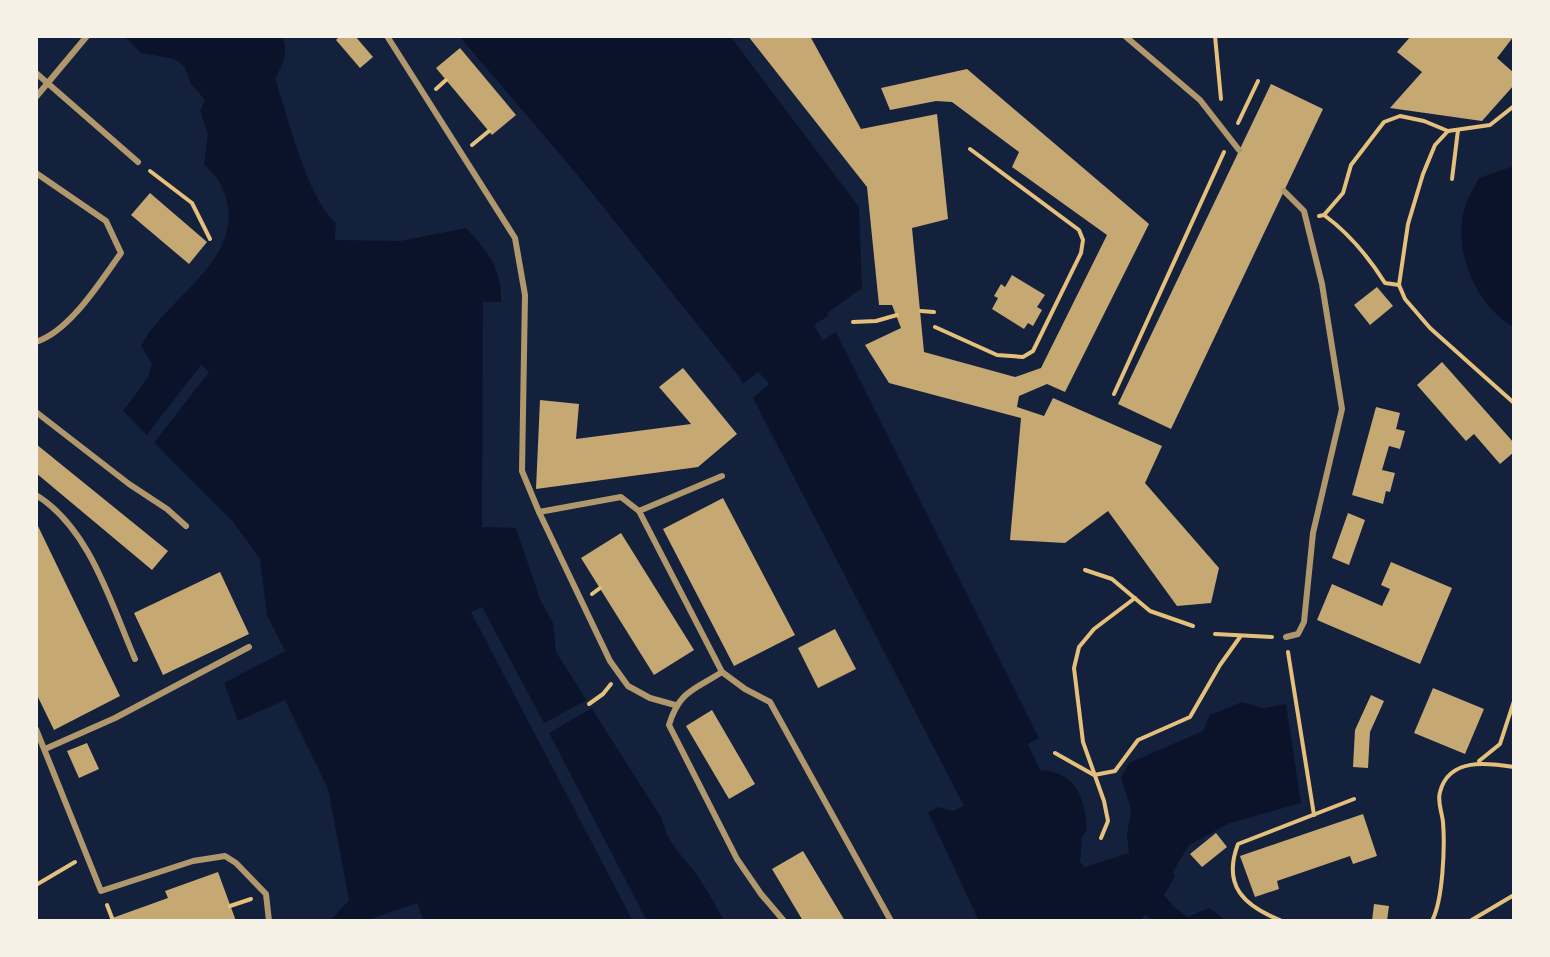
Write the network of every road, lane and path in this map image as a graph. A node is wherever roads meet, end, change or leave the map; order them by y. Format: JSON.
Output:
{"nodes":[{"id":1,"x":87,"y":36,"type":"edge"},
{"id":2,"x":387,"y":36,"type":"edge"},
{"id":3,"x":1125,"y":36,"type":"edge"},
{"id":4,"x":1215,"y":36,"type":"edge"},
{"id":5,"x":36,"y":73,"type":"edge"},
{"id":6,"x":1258,"y":81,"type":"dead end"},
{"id":7,"x":47,"y":83,"type":"junction"},
{"id":8,"x":36,"y":97,"type":"edge"},
{"id":9,"x":1514,"y":106,"type":"edge"},
{"id":10,"x":1221,"y":130,"type":"junction"},
{"id":11,"x":1458,"y":130,"type":"junction"},
{"id":12,"x":1448,"y":131,"type":"junction"},
{"id":13,"x":1229,"y":141,"type":"junction"},
{"id":14,"x":970,"y":149,"type":"dead end"},
{"id":15,"x":1239,"y":150,"type":"dead end"},
{"id":16,"x":138,"y":162,"type":"joint"},
{"id":17,"x":36,"y":173,"type":"edge"},
{"id":18,"x":1452,"y":179,"type":"dead end"},
{"id":19,"x":1284,"y":191,"type":"dead end"},
{"id":20,"x":210,"y":239,"type":"dead end"},
{"id":21,"x":1399,"y":285,"type":"junction"},
{"id":22,"x":921,"y":311,"type":"dead end"},
{"id":23,"x":934,"y":312,"type":"dead end"},
{"id":24,"x":897,"y":315,"type":"dead end"},
{"id":25,"x":853,"y":322,"type":"dead end"},
{"id":26,"x":935,"y":327,"type":"dead end"},
{"id":27,"x":36,"y":342,"type":"edge"},
{"id":28,"x":1114,"y":394,"type":"dead end"},
{"id":29,"x":1514,"y":403,"type":"edge"},
{"id":30,"x":36,"y":412,"type":"edge"},
{"id":31,"x":722,"y":476,"type":"dead end"},
{"id":32,"x":36,"y":495,"type":"edge"},
{"id":33,"x":639,"y":511,"type":"junction"},
{"id":34,"x":539,"y":512,"type":"junction"},
{"id":35,"x":186,"y":526,"type":"dead end"},
{"id":36,"x":1085,"y":570,"type":"dead end"},
{"id":37,"x":1135,"y":598,"type":"junction"},
{"id":38,"x":1193,"y":626,"type":"dead end"},
{"id":39,"x":1215,"y":634,"type":"dead end"},
{"id":40,"x":1240,"y":637,"type":"junction"},
{"id":41,"x":1286,"y":637,"type":"junction"},
{"id":42,"x":249,"y":647,"type":"dead end"},
{"id":43,"x":135,"y":659,"type":"dead end"},
{"id":44,"x":722,"y":672,"type":"junction"},
{"id":45,"x":619,"y":673,"type":"junction"},
{"id":46,"x":1514,"y":701,"type":"edge"},
{"id":47,"x":589,"y":704,"type":"dead end"},
{"id":48,"x":675,"y":705,"type":"junction"},
{"id":49,"x":36,"y":729,"type":"edge"},
{"id":50,"x":45,"y":749,"type":"junction"},
{"id":51,"x":1055,"y":753,"type":"dead end"},
{"id":52,"x":1479,"y":761,"type":"junction"},
{"id":53,"x":1514,"y":767,"type":"edge"},
{"id":54,"x":1094,"y":775,"type":"junction"},
{"id":55,"x":1354,"y":799,"type":"dead end"},
{"id":56,"x":1314,"y":815,"type":"junction"},
{"id":57,"x":1101,"y":838,"type":"dead end"},
{"id":58,"x":70,"y":864,"type":"dead end"},
{"id":59,"x":36,"y":885,"type":"edge"},
{"id":60,"x":1514,"y":895,"type":"edge"},
{"id":61,"x":244,"y":901,"type":"dead end"},
{"id":62,"x":230,"y":906,"type":"dead end"},
{"id":63,"x":269,"y":921,"type":"edge"},
{"id":64,"x":784,"y":921,"type":"edge"},
{"id":65,"x":891,"y":921,"type":"edge"},
{"id":66,"x":1282,"y":921,"type":"edge"},
{"id":67,"x":1432,"y":921,"type":"edge"},
{"id":68,"x":1470,"y":921,"type":"edge"}],
"edges":[{"from":1,"to":7,"type":"lane"},
{"from":2,"to":34,"type":"lane"},
{"from":3,"to":10,"type":"lane"},
{"from":4,"to":10,"type":"path"},
{"from":5,"to":7,"type":"lane"},
{"from":6,"to":13,"type":"path"},
{"from":7,"to":8,"type":"lane"},
{"from":7,"to":16,"type":"lane"},
{"from":9,"to":11,"type":"path"},
{"from":10,"to":13,"type":"lane"},
{"from":11,"to":12,"type":"path"},
{"from":11,"to":18,"type":"path"},
{"from":12,"to":21,"type":"path"},
{"from":12,"to":21,"type":"path"},
{"from":13,"to":15,"type":"lane"},
{"from":13,"to":28,"type":"path"},
{"from":14,"to":26,"type":"path"},
{"from":16,"to":20,"type":"path"},
{"from":17,"to":27,"type":"lane"},
{"from":19,"to":41,"type":"lane"},
{"from":21,"to":29,"type":"path"},
{"from":22,"to":23,"type":"path"},
{"from":24,"to":25,"type":"path"},
{"from":30,"to":35,"type":"lane"},
{"from":31,"to":33,"type":"lane"},
{"from":32,"to":43,"type":"lane"},
{"from":33,"to":34,"type":"lane"},
{"from":33,"to":44,"type":"lane"},
{"from":34,"to":45,"type":"lane"},
{"from":36,"to":37,"type":"path"},
{"from":37,"to":38,"type":"path"},
{"from":37,"to":54,"type":"path"},
{"from":39,"to":40,"type":"path"},
{"from":40,"to":41,"type":"path"},
{"from":40,"to":54,"type":"path"},
{"from":41,"to":56,"type":"path"},
{"from":42,"to":50,"type":"lane"},
{"from":44,"to":48,"type":"lane"},
{"from":44,"to":65,"type":"lane"},
{"from":45,"to":47,"type":"path"},
{"from":45,"to":48,"type":"lane"},
{"from":46,"to":52,"type":"path"},
{"from":48,"to":64,"type":"lane"},
{"from":49,"to":50,"type":"lane"},
{"from":50,"to":63,"type":"lane"},
{"from":51,"to":54,"type":"path"},
{"from":52,"to":53,"type":"path"},
{"from":52,"to":67,"type":"path"},
{"from":54,"to":57,"type":"path"},
{"from":55,"to":56,"type":"path"},
{"from":56,"to":66,"type":"path"},
{"from":58,"to":59,"type":"path"},
{"from":60,"to":68,"type":"path"},
{"from":61,"to":62,"type":"path"}]}
